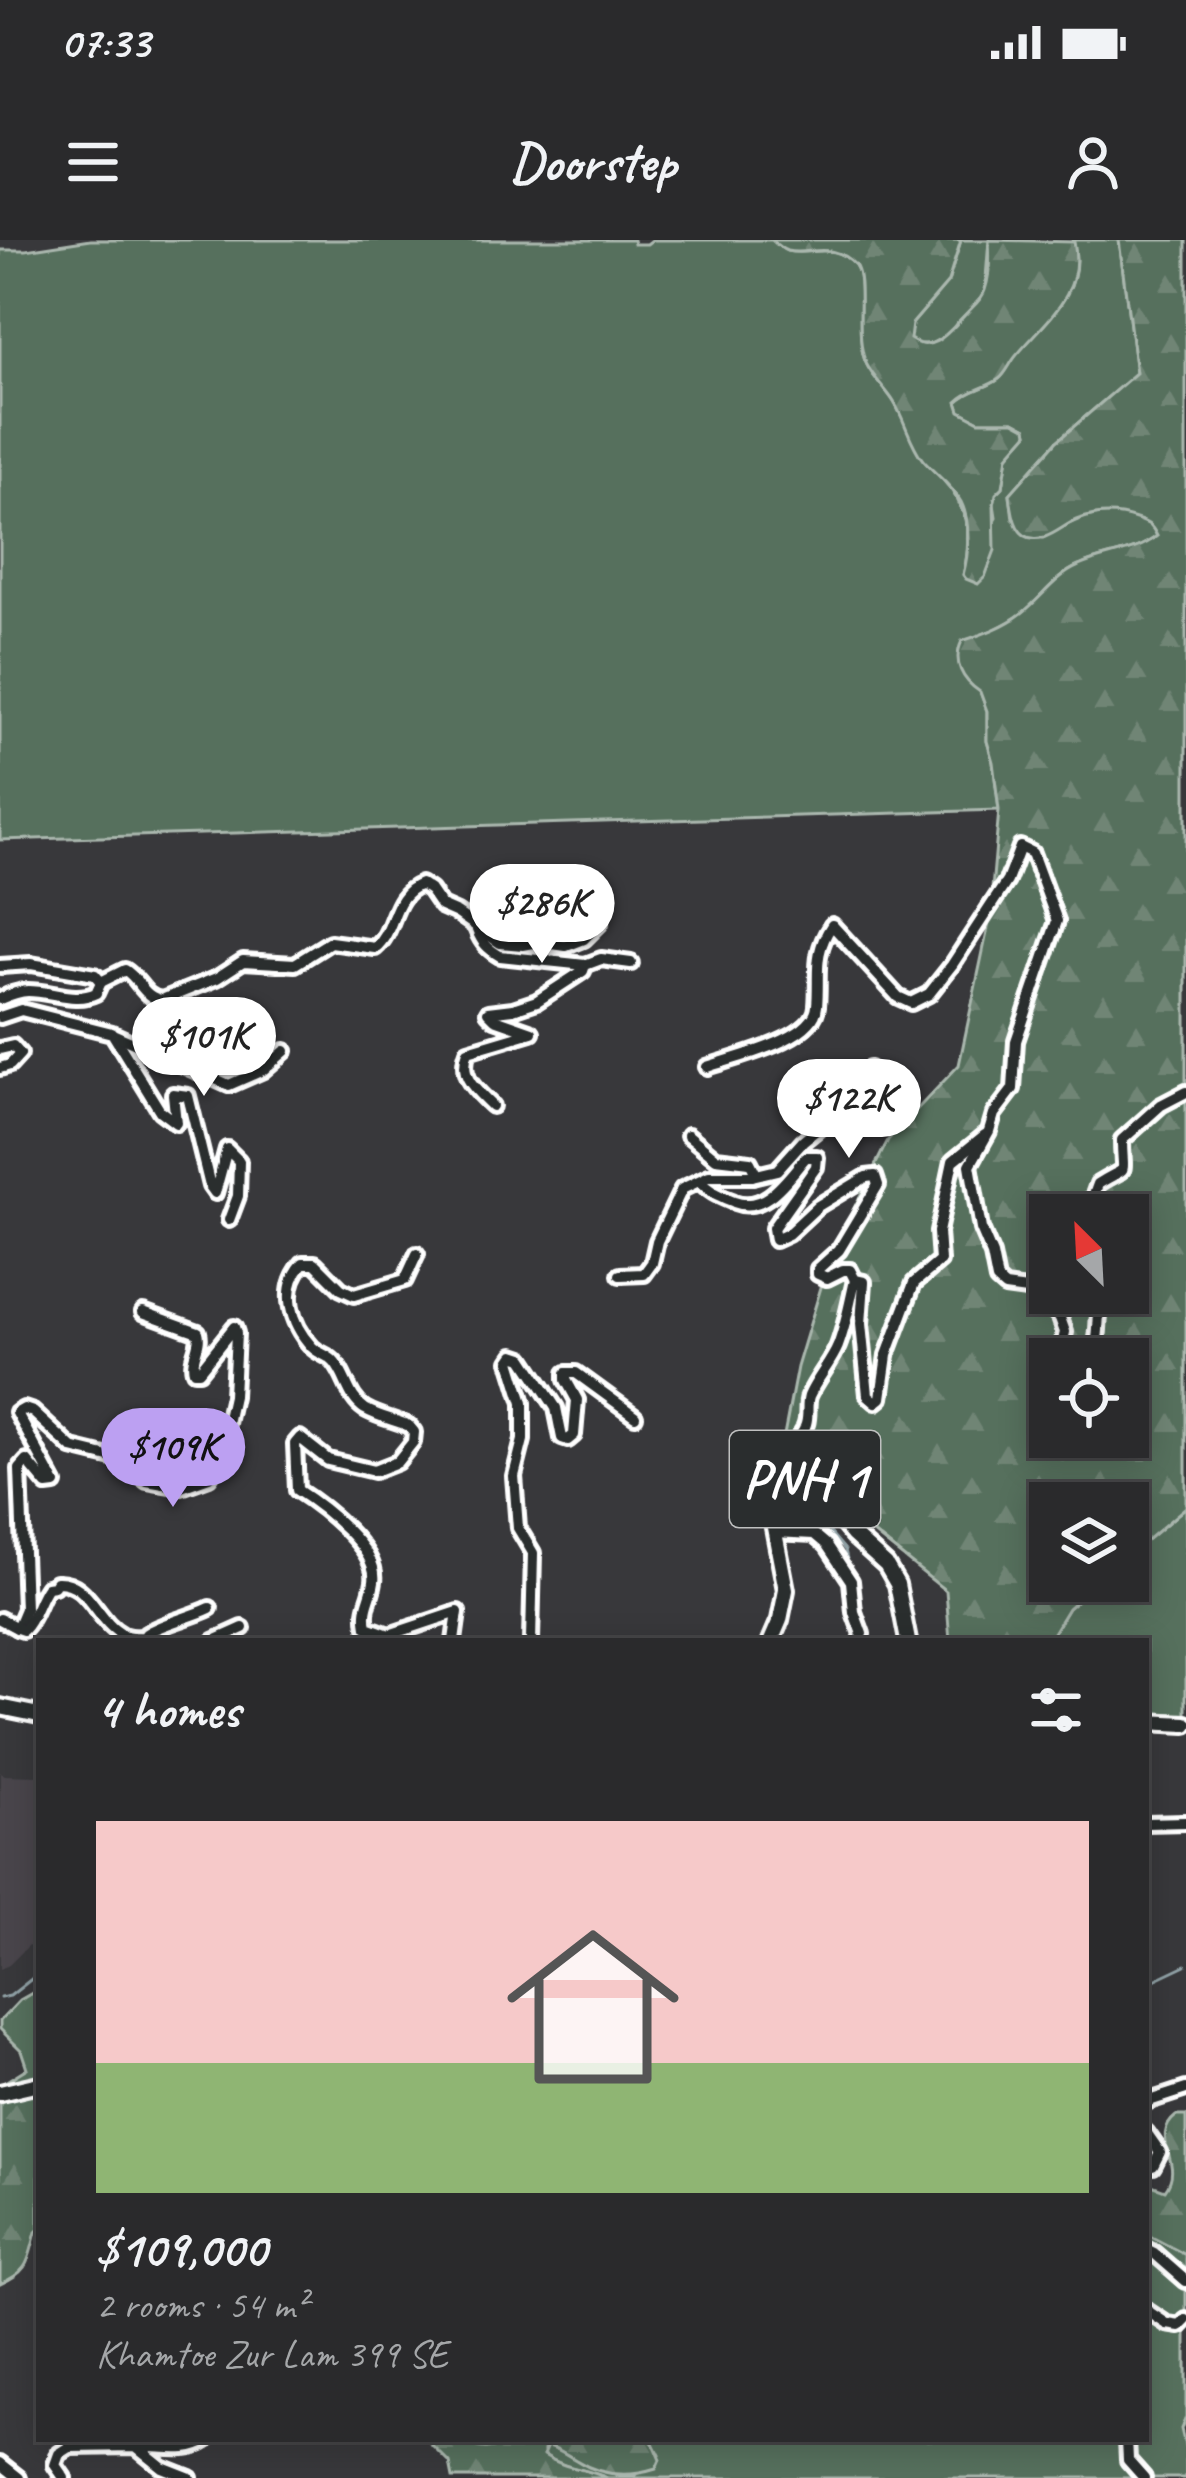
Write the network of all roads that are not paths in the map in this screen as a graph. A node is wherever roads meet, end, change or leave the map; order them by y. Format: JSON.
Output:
{"nodes":[{"id":1,"x":600,"y":923,"type":"dead end"},
{"id":2,"x":476,"y":926,"type":"junction"},
{"id":3,"x":631,"y":963,"type":"dead end"},
{"id":4,"x":584,"y":965,"type":"junction"},
{"id":5,"x":0,"y":966,"type":"edge"},
{"id":6,"x":101,"y":982,"type":"junction"},
{"id":7,"x":0,"y":999,"type":"edge"},
{"id":8,"x":0,"y":1017,"type":"edge"},
{"id":9,"x":112,"y":1034,"type":"junction"},
{"id":10,"x":0,"y":1048,"type":"edge"},
{"id":11,"x":285,"y":1051,"type":"dead end"},
{"id":12,"x":706,"y":1067,"type":"dead end"},
{"id":13,"x":0,"y":1068,"type":"edge"},
{"id":14,"x":820,"y":1091,"type":"dead end"},
{"id":15,"x":1186,"y":1092,"type":"edge"},
{"id":16,"x":492,"y":1106,"type":"dead end"},
{"id":17,"x":989,"y":1131,"type":"junction"},
{"id":18,"x":688,"y":1135,"type":"dead end"},
{"id":19,"x":752,"y":1176,"type":"junction"},
{"id":20,"x":700,"y":1181,"type":"junction"},
{"id":21,"x":1094,"y":1194,"type":"edge"},
{"id":22,"x":229,"y":1220,"type":"dead end"},
{"id":23,"x":417,"y":1254,"type":"dead end"},
{"id":24,"x":620,"y":1275,"type":"dead end"},
{"id":25,"x":855,"y":1280,"type":"junction"},
{"id":26,"x":143,"y":1312,"type":"dead end"},
{"id":27,"x":1064,"y":1338,"type":"edge"},
{"id":28,"x":635,"y":1416,"type":"dead end"},
{"id":29,"x":775,"y":1481,"type":"junction"},
{"id":30,"x":776,"y":1532,"type":"junction"},
{"id":31,"x":210,"y":1608,"type":"dead end"},
{"id":32,"x":0,"y":1619,"type":"edge"},
{"id":33,"x":16,"y":1628,"type":"junction"},
{"id":34,"x":243,"y":1628,"type":"dead end"},
{"id":35,"x":146,"y":1634,"type":"junction"},
{"id":36,"x":155,"y":1638,"type":"edge"},
{"id":37,"x":224,"y":1638,"type":"edge"},
{"id":38,"x":454,"y":1638,"type":"edge"},
{"id":39,"x":531,"y":1638,"type":"edge"},
{"id":40,"x":772,"y":1638,"type":"edge"},
{"id":41,"x":861,"y":1638,"type":"edge"},
{"id":42,"x":907,"y":1638,"type":"edge"},
{"id":43,"x":0,"y":1707,"type":"edge"},
{"id":44,"x":36,"y":1714,"type":"edge"},
{"id":45,"x":1149,"y":1722,"type":"edge"},
{"id":46,"x":1186,"y":1724,"type":"edge"},
{"id":47,"x":1186,"y":1822,"type":"edge"},
{"id":48,"x":1149,"y":1823,"type":"edge"},
{"id":49,"x":36,"y":2085,"type":"edge"},
{"id":50,"x":1186,"y":2089,"type":"edge"},
{"id":51,"x":0,"y":2092,"type":"edge"},
{"id":52,"x":1149,"y":2101,"type":"edge"},
{"id":53,"x":1149,"y":2136,"type":"edge"},
{"id":54,"x":1149,"y":2167,"type":"edge"},
{"id":55,"x":1149,"y":2250,"type":"edge"},
{"id":56,"x":1186,"y":2281,"type":"edge"},
{"id":57,"x":1149,"y":2312,"type":"edge"},
{"id":58,"x":1186,"y":2320,"type":"edge"},
{"id":59,"x":204,"y":2442,"type":"edge"},
{"id":60,"x":1127,"y":2442,"type":"edge"},
{"id":61,"x":136,"y":2446,"type":"junction"},
{"id":62,"x":0,"y":2463,"type":"edge"},
{"id":63,"x":20,"y":2478,"type":"edge"},
{"id":64,"x":64,"y":2478,"type":"edge"},
{"id":65,"x":190,"y":2478,"type":"edge"},
{"id":66,"x":1144,"y":2478,"type":"edge"}],
"edges":[{"from":1,"to":2,"type":"street"},
{"from":2,"to":4,"type":"street"},
{"from":2,"to":6,"type":"street"},
{"from":3,"to":4,"type":"street"},
{"from":4,"to":16,"type":"street"},
{"from":5,"to":6,"type":"street"},
{"from":6,"to":7,"type":"street"},
{"from":8,"to":9,"type":"street"},
{"from":9,"to":11,"type":"street"},
{"from":9,"to":22,"type":"street"},
{"from":10,"to":13,"type":"street"},
{"from":12,"to":17,"type":"street"},
{"from":14,"to":19,"type":"street"},
{"from":15,"to":21,"type":"street"},
{"from":17,"to":25,"type":"street"},
{"from":17,"to":27,"type":"street"},
{"from":18,"to":19,"type":"street"},
{"from":19,"to":20,"type":"street"},
{"from":20,"to":24,"type":"street"},
{"from":20,"to":25,"type":"street"},
{"from":23,"to":38,"type":"street"},
{"from":25,"to":29,"type":"street"},
{"from":26,"to":33,"type":"street"},
{"from":28,"to":39,"type":"street"},
{"from":29,"to":30,"type":"main road","number":"PNH 1"},
{"from":29,"to":42,"type":"main road","number":"PNH 1"},
{"from":30,"to":40,"type":"main road","number":"PNH 1"},
{"from":30,"to":41,"type":"street"},
{"from":31,"to":35,"type":"street"},
{"from":32,"to":33,"type":"street"},
{"from":33,"to":35,"type":"street"},
{"from":34,"to":37,"type":"street"},
{"from":35,"to":36,"type":"street"},
{"from":43,"to":44,"type":"main road"},
{"from":45,"to":46,"type":"main road"},
{"from":47,"to":48,"type":"street"},
{"from":49,"to":51,"type":"main road"},
{"from":50,"to":52,"type":"street"},
{"from":53,"to":54,"type":"street"},
{"from":55,"to":56,"type":"street"},
{"from":57,"to":58,"type":"street"},
{"from":59,"to":61,"type":"street"},
{"from":60,"to":66,"type":"street"},
{"from":61,"to":64,"type":"street"},
{"from":61,"to":65,"type":"street"},
{"from":62,"to":63,"type":"street"}]}
